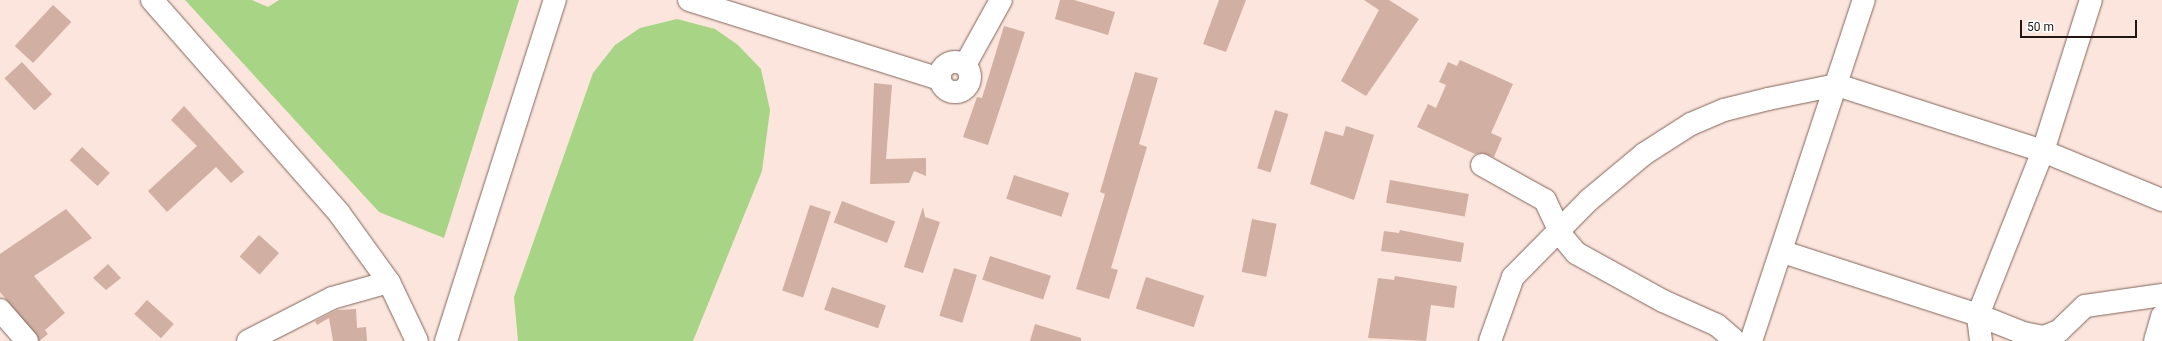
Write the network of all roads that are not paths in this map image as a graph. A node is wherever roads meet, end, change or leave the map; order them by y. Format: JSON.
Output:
{"nodes":[{"id":1,"x":152,"y":0,"type":"edge"},
{"id":2,"x":554,"y":0,"type":"edge"},
{"id":3,"x":689,"y":0,"type":"edge"},
{"id":4,"x":1000,"y":0,"type":"edge"},
{"id":5,"x":1864,"y":0,"type":"edge"},
{"id":6,"x":2091,"y":0,"type":"edge"},
{"id":7,"x":1837,"y":85,"type":"junction"},
{"id":8,"x":2043,"y":152,"type":"junction"},
{"id":9,"x":1482,"y":165,"type":"dead end"},
{"id":10,"x":2162,"y":200,"type":"edge"},
{"id":11,"x":1559,"y":228,"type":"junction"},
{"id":12,"x":1783,"y":252,"type":"junction"},
{"id":13,"x":389,"y":282,"type":"junction"},
{"id":14,"x":2162,"y":295,"type":"edge"},
{"id":15,"x":0,"y":310,"type":"edge"},
{"id":16,"x":1978,"y":315,"type":"junction"},
{"id":17,"x":2162,"y":316,"type":"edge"},
{"id":18,"x":1741,"y":338,"type":"edge"},
{"id":19,"x":27,"y":341,"type":"edge"},
{"id":20,"x":248,"y":341,"type":"edge"},
{"id":21,"x":417,"y":341,"type":"edge"},
{"id":22,"x":446,"y":341,"type":"edge"},
{"id":23,"x":1490,"y":341,"type":"edge"},
{"id":24,"x":1981,"y":341,"type":"edge"},
{"id":25,"x":2156,"y":341,"type":"edge"}],
"edges":[{"from":1,"to":13,"type":"street"},
{"from":2,"to":22,"type":"street"},
{"from":3,"to":4,"type":"street"},
{"from":5,"to":7,"type":"street"},
{"from":6,"to":8,"type":"street"},
{"from":7,"to":8,"type":"street"},
{"from":7,"to":11,"type":"street"},
{"from":7,"to":12,"type":"street"},
{"from":8,"to":10,"type":"street"},
{"from":8,"to":16,"type":"street"},
{"from":9,"to":11,"type":"street"},
{"from":11,"to":18,"type":"street"},
{"from":11,"to":23,"type":"street"},
{"from":12,"to":16,"type":"street"},
{"from":12,"to":18,"type":"street"},
{"from":13,"to":20,"type":"street"},
{"from":13,"to":21,"type":"street"},
{"from":14,"to":16,"type":"street"},
{"from":15,"to":19,"type":"street"},
{"from":16,"to":24,"type":"street"},
{"from":17,"to":25,"type":"street"}]}
